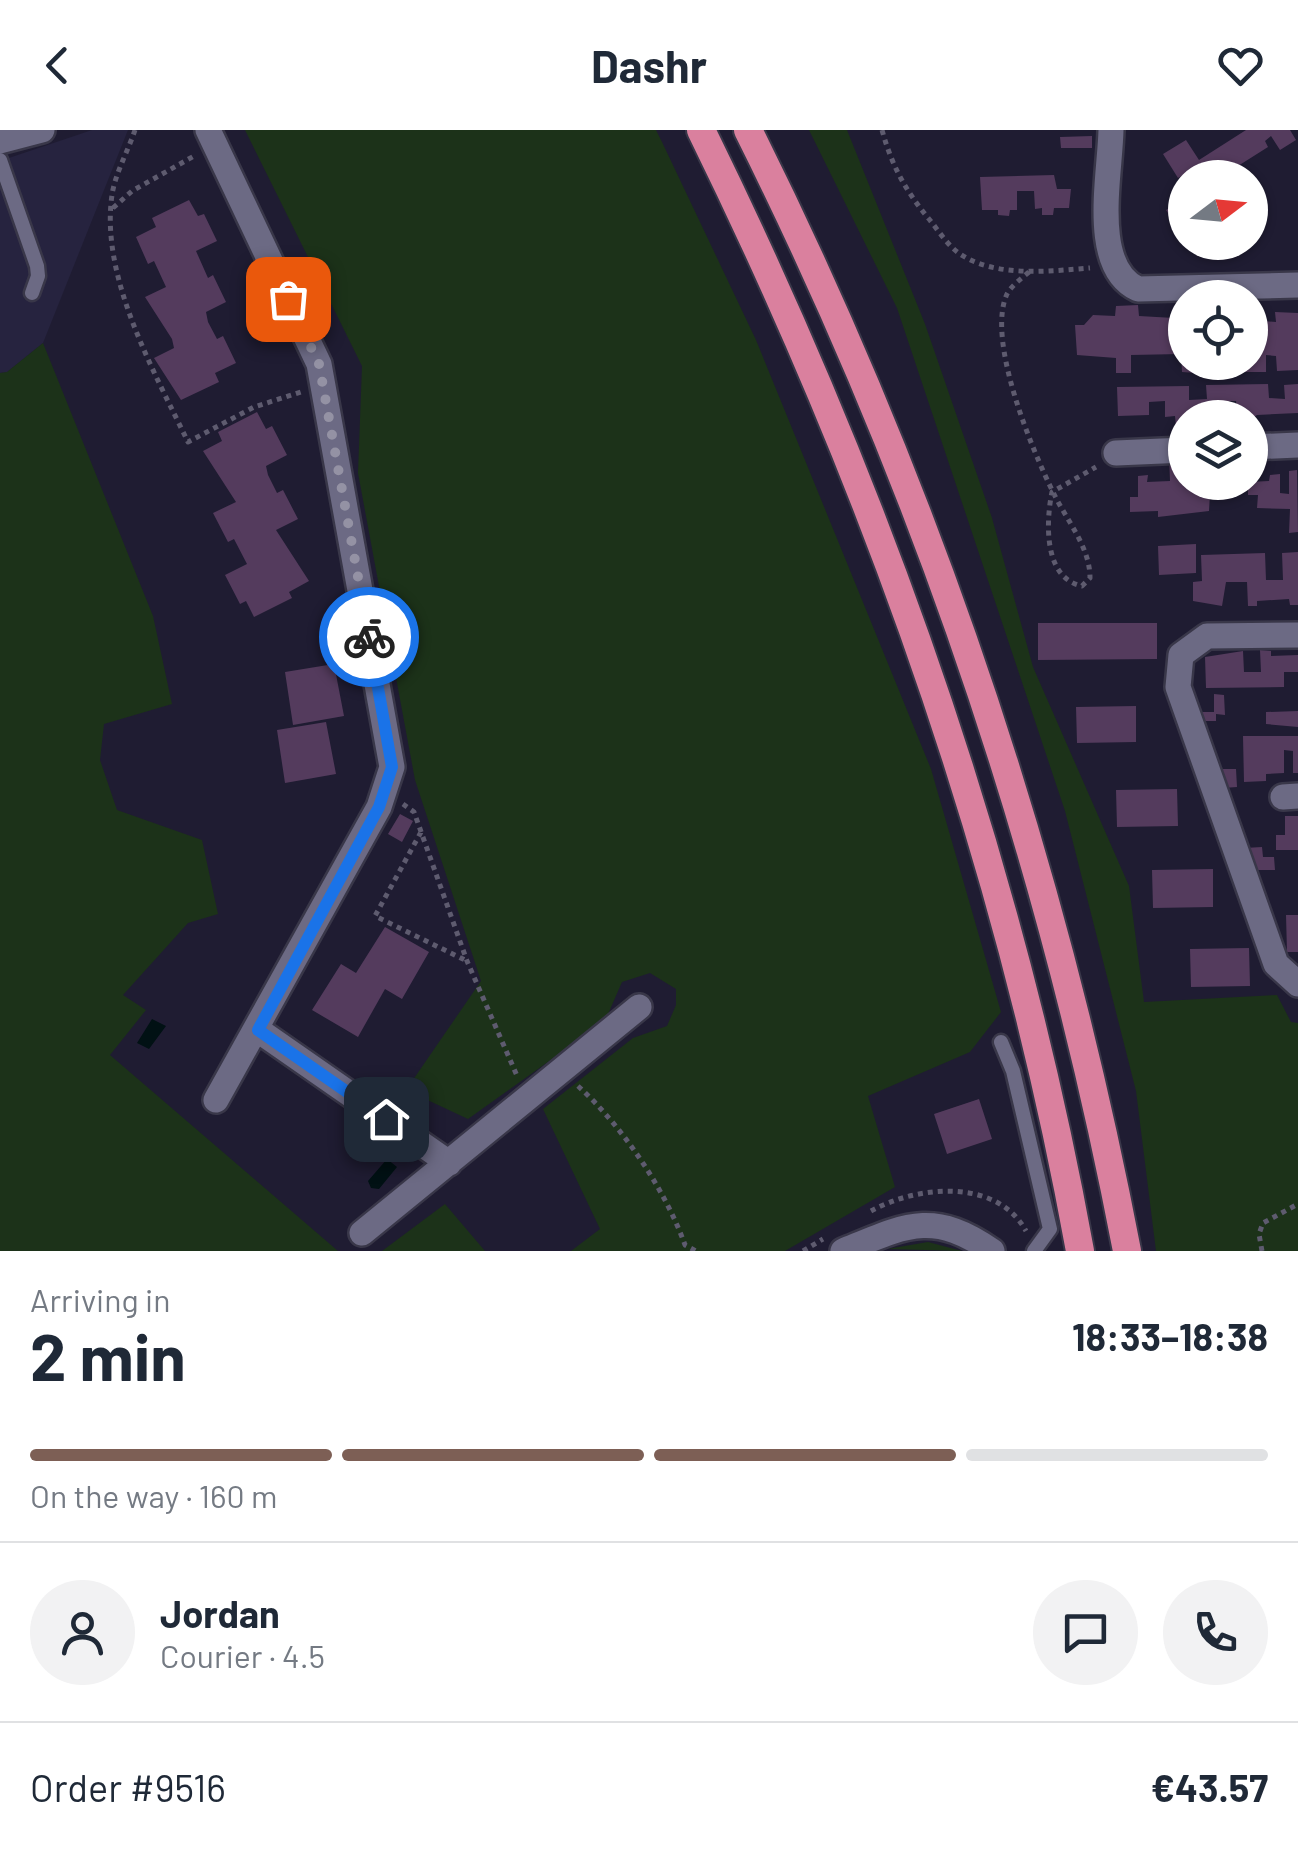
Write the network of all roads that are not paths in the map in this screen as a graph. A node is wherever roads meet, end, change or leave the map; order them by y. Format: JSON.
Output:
{"nodes":[{"id":1,"x":42,"y":130,"type":"edge"},
{"id":2,"x":701,"y":130,"type":"edge"},
{"id":3,"x":748,"y":130,"type":"edge"},
{"id":4,"x":1111,"y":130,"type":"edge"},
{"id":5,"x":211,"y":138,"type":"edge"},
{"id":6,"x":0,"y":141,"type":"edge"},
{"id":7,"x":0,"y":160,"type":"edge"},
{"id":8,"x":1298,"y":286,"type":"edge"},
{"id":9,"x":32,"y":293,"type":"dead end"},
{"id":10,"x":1298,"y":445,"type":"edge"},
{"id":11,"x":1268,"y":446,"type":"edge"},
{"id":12,"x":1168,"y":451,"type":"edge"},
{"id":13,"x":1116,"y":453,"type":"road end"},
{"id":14,"x":1298,"y":635,"type":"edge"},
{"id":15,"x":1298,"y":984,"type":"edge"},
{"id":16,"x":640,"y":1007,"type":"dead end"},
{"id":17,"x":258,"y":1030,"type":"junction"},
{"id":18,"x":1001,"y":1042,"type":"dead end"},
{"id":19,"x":216,"y":1100,"type":"dead end"},
{"id":20,"x":449,"y":1163,"type":"junction"},
{"id":21,"x":362,"y":1233,"type":"dead end"},
{"id":22,"x":844,"y":1251,"type":"edge"},
{"id":23,"x":992,"y":1251,"type":"edge"},
{"id":24,"x":1034,"y":1251,"type":"edge"},
{"id":25,"x":1080,"y":1251,"type":"edge"},
{"id":26,"x":1126,"y":1251,"type":"edge"}],
"edges":[{"from":1,"to":6,"type":"street"},
{"from":2,"to":25,"type":"highway"},
{"from":3,"to":26,"type":"highway"},
{"from":4,"to":8,"type":"street"},
{"from":5,"to":17,"type":"street"},
{"from":7,"to":9,"type":"lane"},
{"from":10,"to":11,"type":"street"},
{"from":12,"to":13,"type":"street"},
{"from":14,"to":15,"type":"street"},
{"from":16,"to":20,"type":"street"},
{"from":17,"to":19,"type":"street"},
{"from":17,"to":20,"type":"street"},
{"from":18,"to":24,"type":"lane"},
{"from":20,"to":21,"type":"street"},
{"from":22,"to":23,"type":"street"}]}
